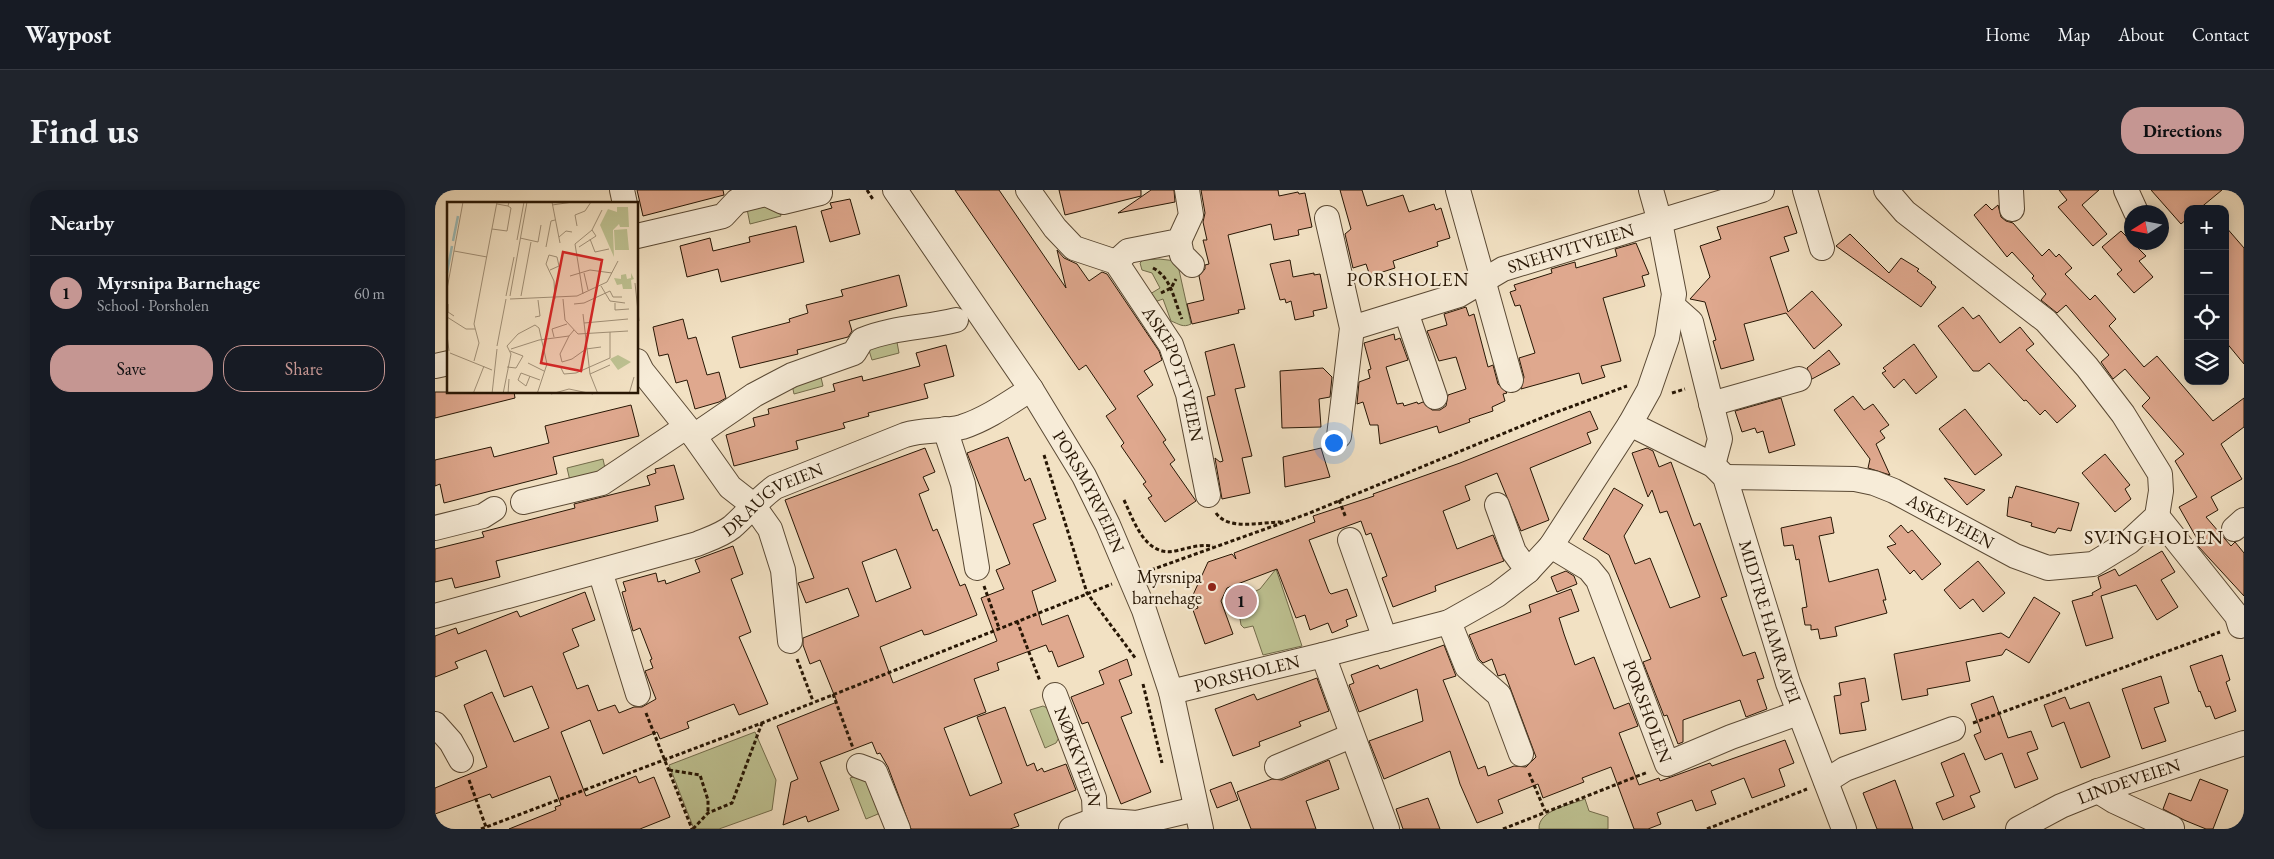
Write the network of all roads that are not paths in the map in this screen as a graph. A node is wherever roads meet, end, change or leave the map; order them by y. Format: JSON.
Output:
{"nodes":[{"id":1,"x":895,"y":190,"type":"edge"},
{"id":2,"x":1028,"y":190,"type":"edge"},
{"id":3,"x":1187,"y":190,"type":"edge"},
{"id":4,"x":1458,"y":190,"type":"edge"},
{"id":5,"x":1651,"y":190,"type":"edge"},
{"id":6,"x":1762,"y":190,"type":"edge"},
{"id":7,"x":1805,"y":190,"type":"edge"},
{"id":8,"x":1886,"y":190,"type":"edge"},
{"id":9,"x":2126,"y":190,"type":"edge"},
{"id":10,"x":820,"y":193,"type":"dead end"},
{"id":11,"x":2133,"y":205,"type":"edge"},
{"id":12,"x":1327,"y":218,"type":"dead end"},
{"id":13,"x":1660,"y":222,"type":"junction"},
{"id":14,"x":639,"y":236,"type":"edge"},
{"id":15,"x":1179,"y":241,"type":"junction"},
{"id":16,"x":1822,"y":248,"type":"dead end"},
{"id":17,"x":1116,"y":262,"type":"junction"},
{"id":18,"x":1184,"y":270,"type":"road end"},
{"id":19,"x":1484,"y":280,"type":"junction"},
{"id":20,"x":1673,"y":306,"type":"junction"},
{"id":21,"x":1406,"y":312,"type":"junction"},
{"id":22,"x":956,"y":320,"type":"dead end"},
{"id":23,"x":1352,"y":328,"type":"junction"},
{"id":24,"x":639,"y":365,"type":"edge"},
{"id":25,"x":1799,"y":379,"type":"dead end"},
{"id":26,"x":1511,"y":380,"type":"dead end"},
{"id":27,"x":1031,"y":389,"type":"junction"},
{"id":28,"x":1709,"y":392,"type":"junction"},
{"id":29,"x":1435,"y":397,"type":"dead end"},
{"id":30,"x":1630,"y":424,"type":"junction"},
{"id":31,"x":945,"y":429,"type":"junction"},
{"id":32,"x":690,"y":432,"type":"junction"},
{"id":33,"x":1339,"y":436,"type":"dead end"},
{"id":34,"x":1719,"y":471,"type":"junction"},
{"id":35,"x":1208,"y":495,"type":"road end"},
{"id":36,"x":523,"y":502,"type":"dead end"},
{"id":37,"x":753,"y":505,"type":"junction"},
{"id":38,"x":1497,"y":505,"type":"dead end"},
{"id":39,"x":494,"y":509,"type":"dead end"},
{"id":40,"x":2157,"y":516,"type":"junction"},
{"id":41,"x":435,"y":528,"type":"edge"},
{"id":42,"x":1350,"y":540,"type":"dead end"},
{"id":43,"x":1551,"y":546,"type":"junction"},
{"id":44,"x":977,"y":568,"type":"road end"},
{"id":45,"x":1528,"y":571,"type":"junction"},
{"id":46,"x":600,"y":572,"type":"junction"},
{"id":47,"x":435,"y":616,"type":"edge"},
{"id":48,"x":1449,"y":622,"type":"junction"},
{"id":49,"x":2240,"y":626,"type":"road end"},
{"id":50,"x":1385,"y":639,"type":"junction"},
{"id":51,"x":790,"y":642,"type":"road end"},
{"id":52,"x":1323,"y":656,"type":"junction"},
{"id":53,"x":1049,"y":692,"type":"road end"},
{"id":54,"x":1171,"y":692,"type":"junction"},
{"id":55,"x":638,"y":694,"type":"road end"},
{"id":56,"x":1798,"y":713,"type":"junction"},
{"id":57,"x":435,"y":724,"type":"edge"},
{"id":58,"x":1953,"y":728,"type":"road end"},
{"id":59,"x":1351,"y":736,"type":"junction"},
{"id":60,"x":2244,"y":744,"type":"edge"},
{"id":61,"x":1521,"y":754,"type":"road end"},
{"id":62,"x":461,"y":760,"type":"road end"},
{"id":63,"x":859,"y":766,"type":"road end"},
{"id":64,"x":1277,"y":767,"type":"dead end"},
{"id":65,"x":1826,"y":781,"type":"junction"},
{"id":66,"x":2098,"y":791,"type":"junction"},
{"id":67,"x":1198,"y":819,"type":"edge"},
{"id":68,"x":1095,"y":820,"type":"junction"},
{"id":69,"x":2172,"y":828,"type":"edge"},
{"id":70,"x":899,"y":829,"type":"edge"},
{"id":71,"x":1071,"y":829,"type":"edge"},
{"id":72,"x":1387,"y":829,"type":"edge"},
{"id":73,"x":1844,"y":829,"type":"edge"},
{"id":74,"x":2017,"y":829,"type":"edge"}],
"edges":[{"from":1,"to":27,"type":"street","name":"PORSMYRVEIEN"},
{"from":2,"to":17,"type":"street"},
{"from":3,"to":15,"type":"street"},
{"from":4,"to":19,"type":"street"},
{"from":5,"to":13,"type":"street","name":"PORSHOLEN"},
{"from":6,"to":13,"type":"street","name":"SNEHVITVEIEN"},
{"from":7,"to":16,"type":"street"},
{"from":8,"to":40,"type":"street"},
{"from":9,"to":11,"type":"street"},
{"from":10,"to":14,"type":"street"},
{"from":12,"to":23,"type":"street"},
{"from":13,"to":19,"type":"street","name":"SNEHVITVEIEN"},
{"from":13,"to":20,"type":"street","name":"PORSHOLEN"},
{"from":15,"to":17,"type":"street"},
{"from":15,"to":18,"type":"street"},
{"from":17,"to":35,"type":"street","name":"ASKEPOTTVEIEN"},
{"from":19,"to":21,"type":"street","name":"SNEHVITVEIEN"},
{"from":19,"to":26,"type":"street"},
{"from":20,"to":28,"type":"street"},
{"from":20,"to":30,"type":"street","name":"PORSHOLEN"},
{"from":21,"to":23,"type":"street","name":"SNEHVITVEIEN"},
{"from":21,"to":29,"type":"street"},
{"from":22,"to":32,"type":"street"},
{"from":23,"to":33,"type":"street"},
{"from":24,"to":32,"type":"street"},
{"from":25,"to":28,"type":"street"},
{"from":27,"to":31,"type":"street","name":"DRAUGVEIEN"},
{"from":27,"to":54,"type":"street","name":"PORSMYRVEIEN"},
{"from":28,"to":34,"type":"street"},
{"from":30,"to":34,"type":"street"},
{"from":30,"to":43,"type":"street","name":"PORSHOLEN"},
{"from":31,"to":37,"type":"street","name":"DRAUGVEIEN"},
{"from":31,"to":44,"type":"street"},
{"from":32,"to":36,"type":"street"},
{"from":32,"to":37,"type":"street"},
{"from":34,"to":40,"type":"street","name":"ASKEVEIEN"},
{"from":34,"to":56,"type":"street","name":"MIDTRE HAMRAVEI"},
{"from":37,"to":46,"type":"street","name":"DRAUGVEIEN"},
{"from":37,"to":51,"type":"street"},
{"from":38,"to":45,"type":"street"},
{"from":39,"to":41,"type":"street"},
{"from":40,"to":49,"type":"street"},
{"from":42,"to":50,"type":"street"},
{"from":43,"to":45,"type":"street","name":"PORSHOLEN"},
{"from":43,"to":56,"type":"street","name":"PORSHOLEN"},
{"from":45,"to":48,"type":"street","name":"PORSHOLEN"},
{"from":46,"to":47,"type":"street","name":"DRAUGVEIEN"},
{"from":46,"to":55,"type":"street"},
{"from":48,"to":50,"type":"street","name":"PORSHOLEN"},
{"from":48,"to":61,"type":"street"},
{"from":50,"to":52,"type":"street","name":"PORSHOLEN"},
{"from":52,"to":54,"type":"street","name":"PORSHOLEN"},
{"from":52,"to":59,"type":"street","name":"PORSHOLEN"},
{"from":53,"to":68,"type":"street","name":"NØKKVEIEN"},
{"from":54,"to":67,"type":"street","name":"PORSMYRVEIEN"},
{"from":56,"to":65,"type":"street","name":"MIDTRE HAMRAVEI"},
{"from":57,"to":62,"type":"street"},
{"from":58,"to":65,"type":"street"},
{"from":59,"to":64,"type":"street"},
{"from":59,"to":72,"type":"street","name":"PORSHOLEN"},
{"from":60,"to":66,"type":"street","name":"LINDEVEIEN"},
{"from":63,"to":70,"type":"street"},
{"from":65,"to":73,"type":"street","name":"MIDTRE HAMRAVEI"},
{"from":66,"to":69,"type":"street"},
{"from":66,"to":74,"type":"street","name":"LINDEVEIEN"},
{"from":67,"to":68,"type":"street","name":"NØKKVEIEN"},
{"from":68,"to":71,"type":"street","name":"NØKKVEIEN"}]}
